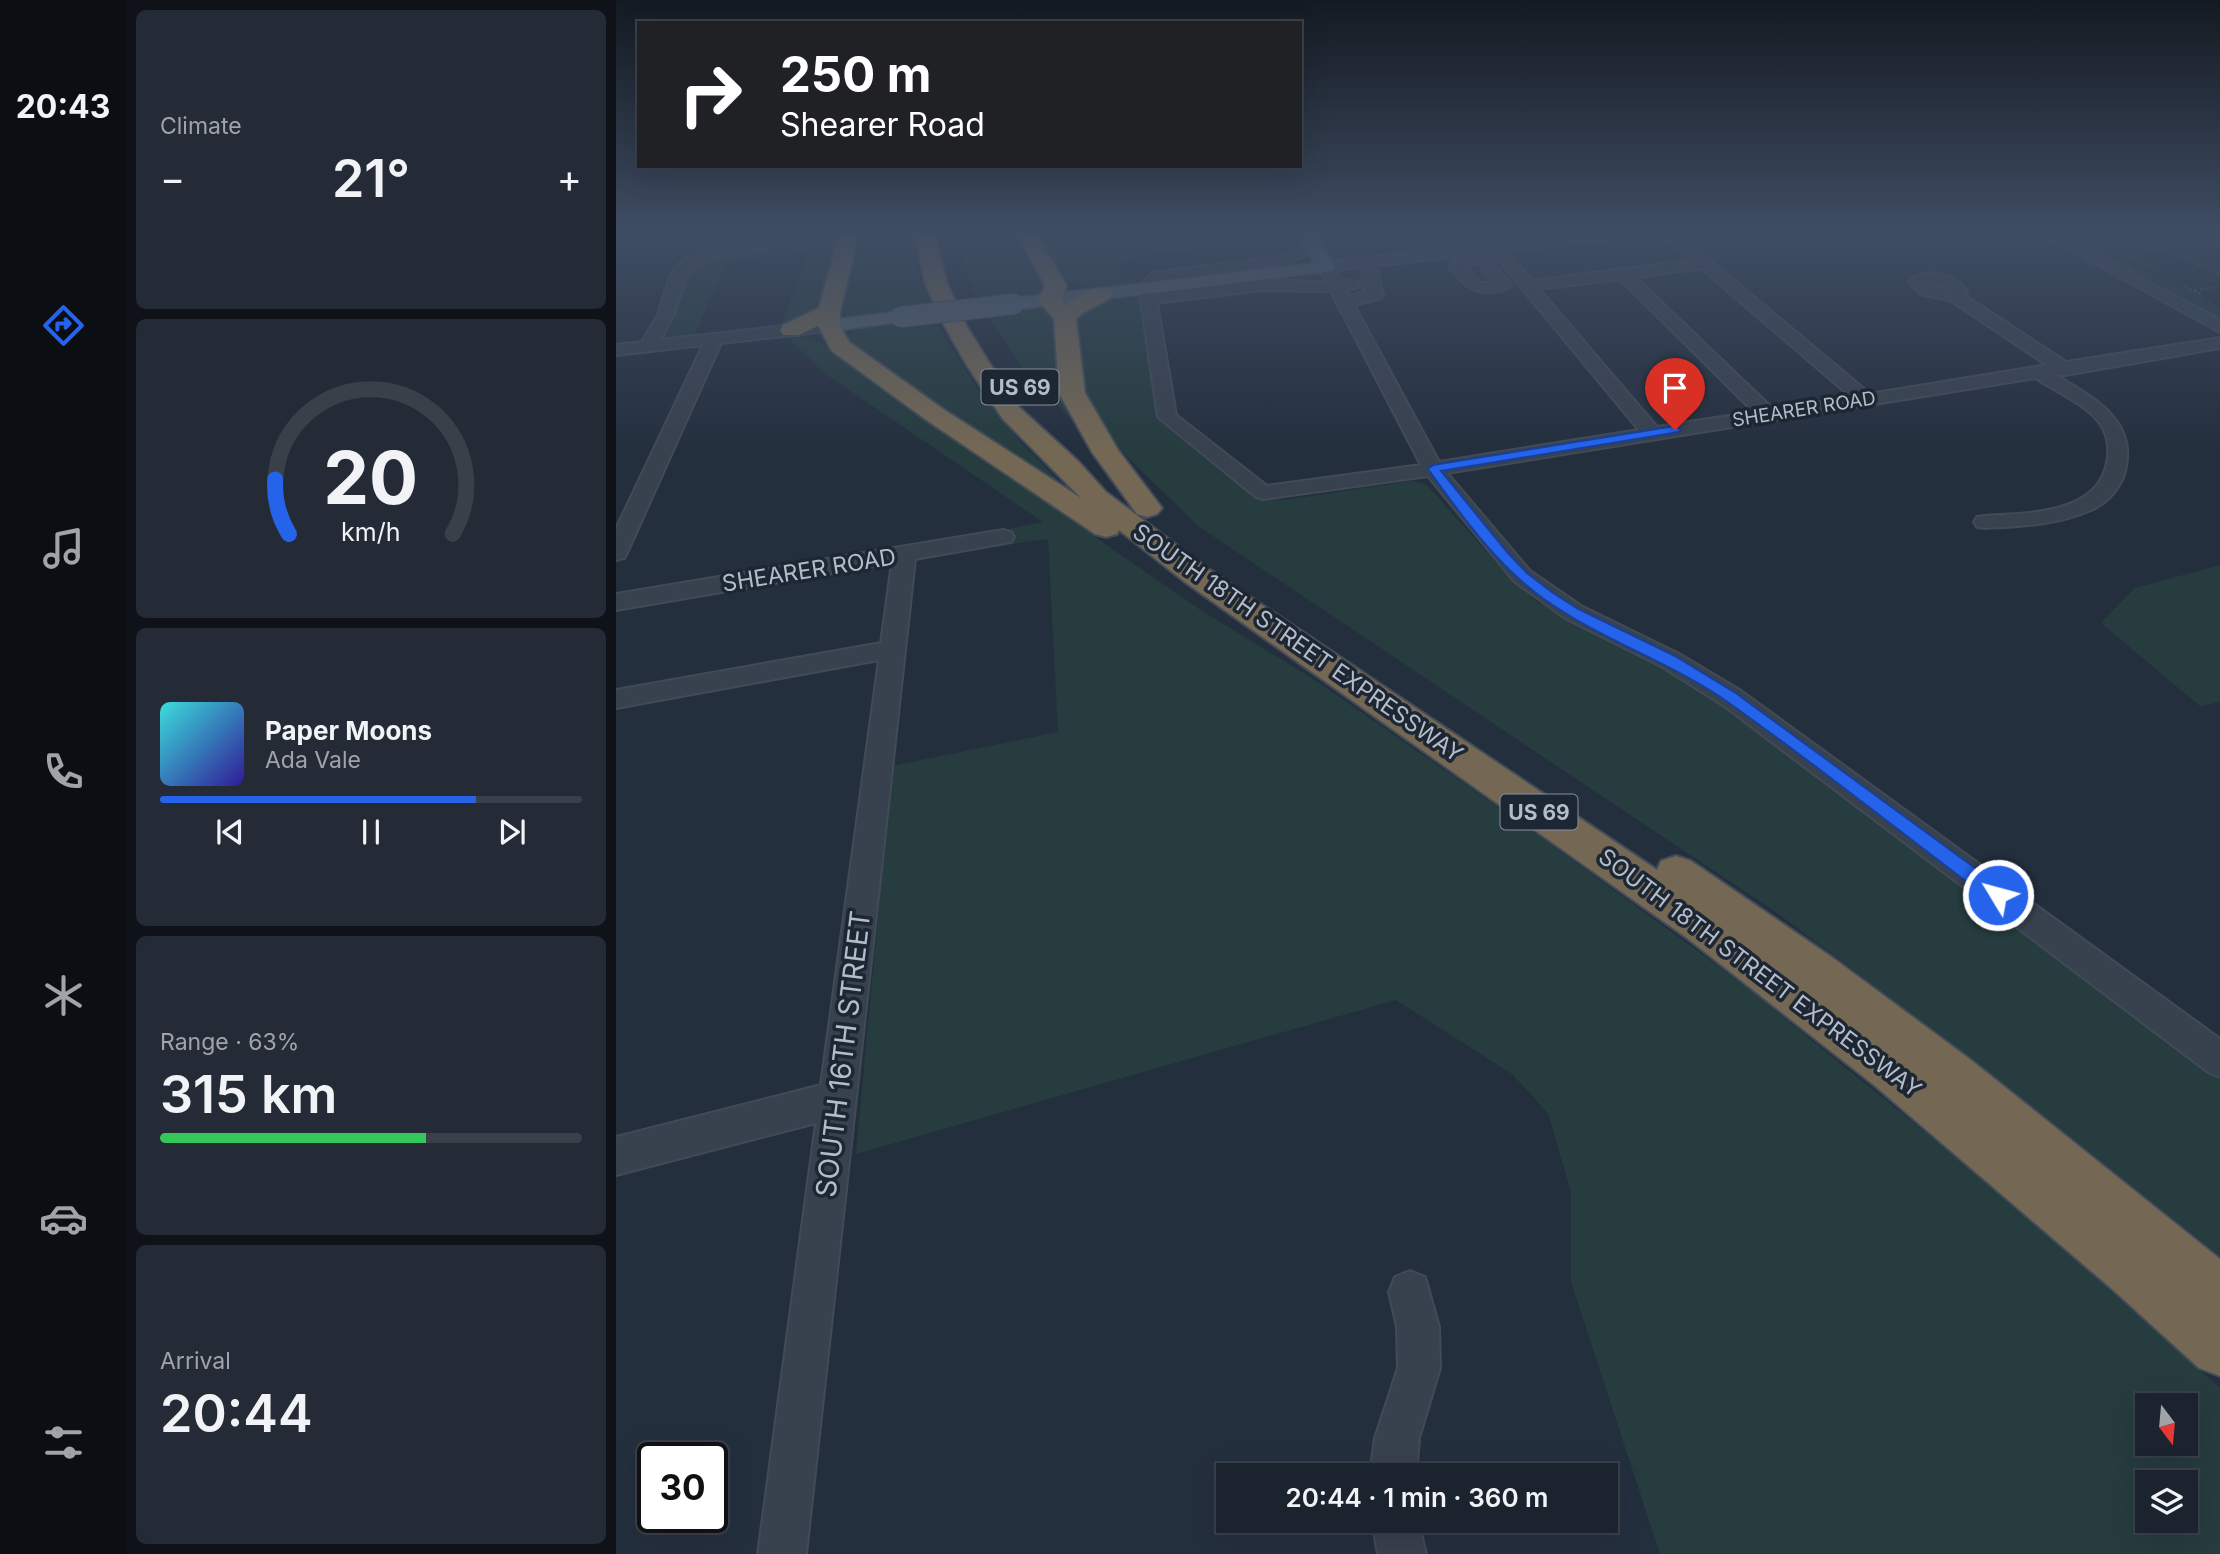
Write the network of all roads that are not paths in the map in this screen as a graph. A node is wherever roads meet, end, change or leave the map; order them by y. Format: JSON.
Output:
{"nodes":[{"id":1,"x":668,"y":305,"type":"edge"},
{"id":2,"x":832,"y":305,"type":"edge"},
{"id":3,"x":946,"y":305,"type":"edge"},
{"id":4,"x":965,"y":305,"type":"edge"},
{"id":5,"x":1009,"y":305,"type":"edge"},
{"id":6,"x":1018,"y":305,"type":"edge"},
{"id":7,"x":1057,"y":305,"type":"edge"},
{"id":8,"x":1080,"y":305,"type":"edge"},
{"id":9,"x":1150,"y":305,"type":"edge"},
{"id":10,"x":1346,"y":305,"type":"edge"},
{"id":11,"x":1544,"y":305,"type":"edge"},
{"id":12,"x":1655,"y":305,"type":"edge"},
{"id":13,"x":1754,"y":305,"type":"edge"},
{"id":14,"x":1968,"y":305,"type":"edge"},
{"id":15,"x":2179,"y":305,"type":"edge"},
{"id":16,"x":1057,"y":309,"type":"junction"},
{"id":17,"x":829,"y":319,"type":"junction"},
{"id":18,"x":2220,"y":327,"type":"edge"},
{"id":19,"x":791,"y":330,"type":"joint"},
{"id":20,"x":714,"y":339,"type":"junction"},
{"id":21,"x":2220,"y":343,"type":"edge"},
{"id":22,"x":648,"y":346,"type":"junction"},
{"id":23,"x":616,"y":350,"type":"edge"},
{"id":24,"x":2065,"y":370,"type":"junction"},
{"id":25,"x":2041,"y":373,"type":"junction"},
{"id":26,"x":1865,"y":399,"type":"junction"},
{"id":27,"x":1768,"y":415,"type":"junction"},
{"id":28,"x":1652,"y":433,"type":"junction"},
{"id":29,"x":1433,"y":469,"type":"junction"},
{"id":30,"x":1147,"y":508,"type":"junction"},
{"id":31,"x":1985,"y":522,"type":"dead end"},
{"id":32,"x":1003,"y":537,"type":"dead end"},
{"id":33,"x":616,"y":553,"type":"edge"},
{"id":34,"x":904,"y":554,"type":"junction"},
{"id":35,"x":1196,"y":575,"type":"junction"},
{"id":36,"x":616,"y":602,"type":"edge"},
{"id":37,"x":893,"y":649,"type":"junction"},
{"id":38,"x":616,"y":699,"type":"edge"},
{"id":39,"x":2220,"y":1060,"type":"edge"},
{"id":40,"x":838,"y":1099,"type":"junction"},
{"id":41,"x":616,"y":1156,"type":"edge"},
{"id":42,"x":1410,"y":1292,"type":"dead end"},
{"id":43,"x":2220,"y":1295,"type":"edge"},
{"id":44,"x":2220,"y":1347,"type":"edge"},
{"id":45,"x":1395,"y":1463,"type":"edge"},
{"id":46,"x":1398,"y":1533,"type":"edge"},
{"id":47,"x":782,"y":1554,"type":"edge"},
{"id":48,"x":1402,"y":1554,"type":"edge"}],
"edges":[{"from":1,"to":22,"type":"street"},
{"from":2,"to":17,"type":"highway"},
{"from":3,"to":35,"type":"highway","name":"SOUTH 18TH STREET EXPRESSWAY","number":"US 69"},
{"from":4,"to":30,"type":"highway","name":"SOUTH 18TH STREET EXPRESSWAY","number":"US 69"},
{"from":5,"to":17,"type":"main road","bridge":true},
{"from":6,"to":16,"type":"main road","bridge":true},
{"from":7,"to":16,"type":"highway"},
{"from":8,"to":16,"type":"highway"},
{"from":9,"to":29,"type":"street","name":"SHEARER ROAD"},
{"from":10,"to":29,"type":"street"},
{"from":11,"to":28,"type":"street"},
{"from":12,"to":27,"type":"street"},
{"from":13,"to":26,"type":"street"},
{"from":14,"to":24,"type":"street"},
{"from":15,"to":18,"type":"street"},
{"from":16,"to":30,"type":"highway"},
{"from":17,"to":19,"type":"highway"},
{"from":17,"to":35,"type":"highway"},
{"from":19,"to":20,"type":"street"},
{"from":20,"to":22,"type":"street"},
{"from":20,"to":33,"type":"street"},
{"from":21,"to":24,"type":"street","name":"SHEARER ROAD"},
{"from":22,"to":23,"type":"street"},
{"from":24,"to":25,"type":"street","name":"SHEARER ROAD"},
{"from":25,"to":26,"type":"street","name":"SHEARER ROAD"},
{"from":25,"to":31,"type":"street"},
{"from":26,"to":27,"type":"street","name":"SHEARER ROAD"},
{"from":27,"to":28,"type":"street","name":"SHEARER ROAD"},
{"from":28,"to":29,"type":"street","name":"SHEARER ROAD"},
{"from":29,"to":39,"type":"street"},
{"from":30,"to":43,"type":"highway","name":"SOUTH 18TH STREET EXPRESSWAY","number":"US 69"},
{"from":32,"to":34,"type":"street","name":"SHEARER ROAD"},
{"from":34,"to":36,"type":"street","name":"SHEARER ROAD"},
{"from":34,"to":37,"type":"street","name":"SOUTH 16TH STREET"},
{"from":35,"to":44,"type":"highway","name":"SOUTH 18TH STREET EXPRESSWAY","number":"US 69"},
{"from":37,"to":38,"type":"street"},
{"from":37,"to":40,"type":"street","name":"SOUTH 16TH STREET"},
{"from":40,"to":41,"type":"street"},
{"from":40,"to":47,"type":"street","name":"SOUTH 16TH STREET"},
{"from":42,"to":45,"type":"street"},
{"from":46,"to":48,"type":"street"}]}
